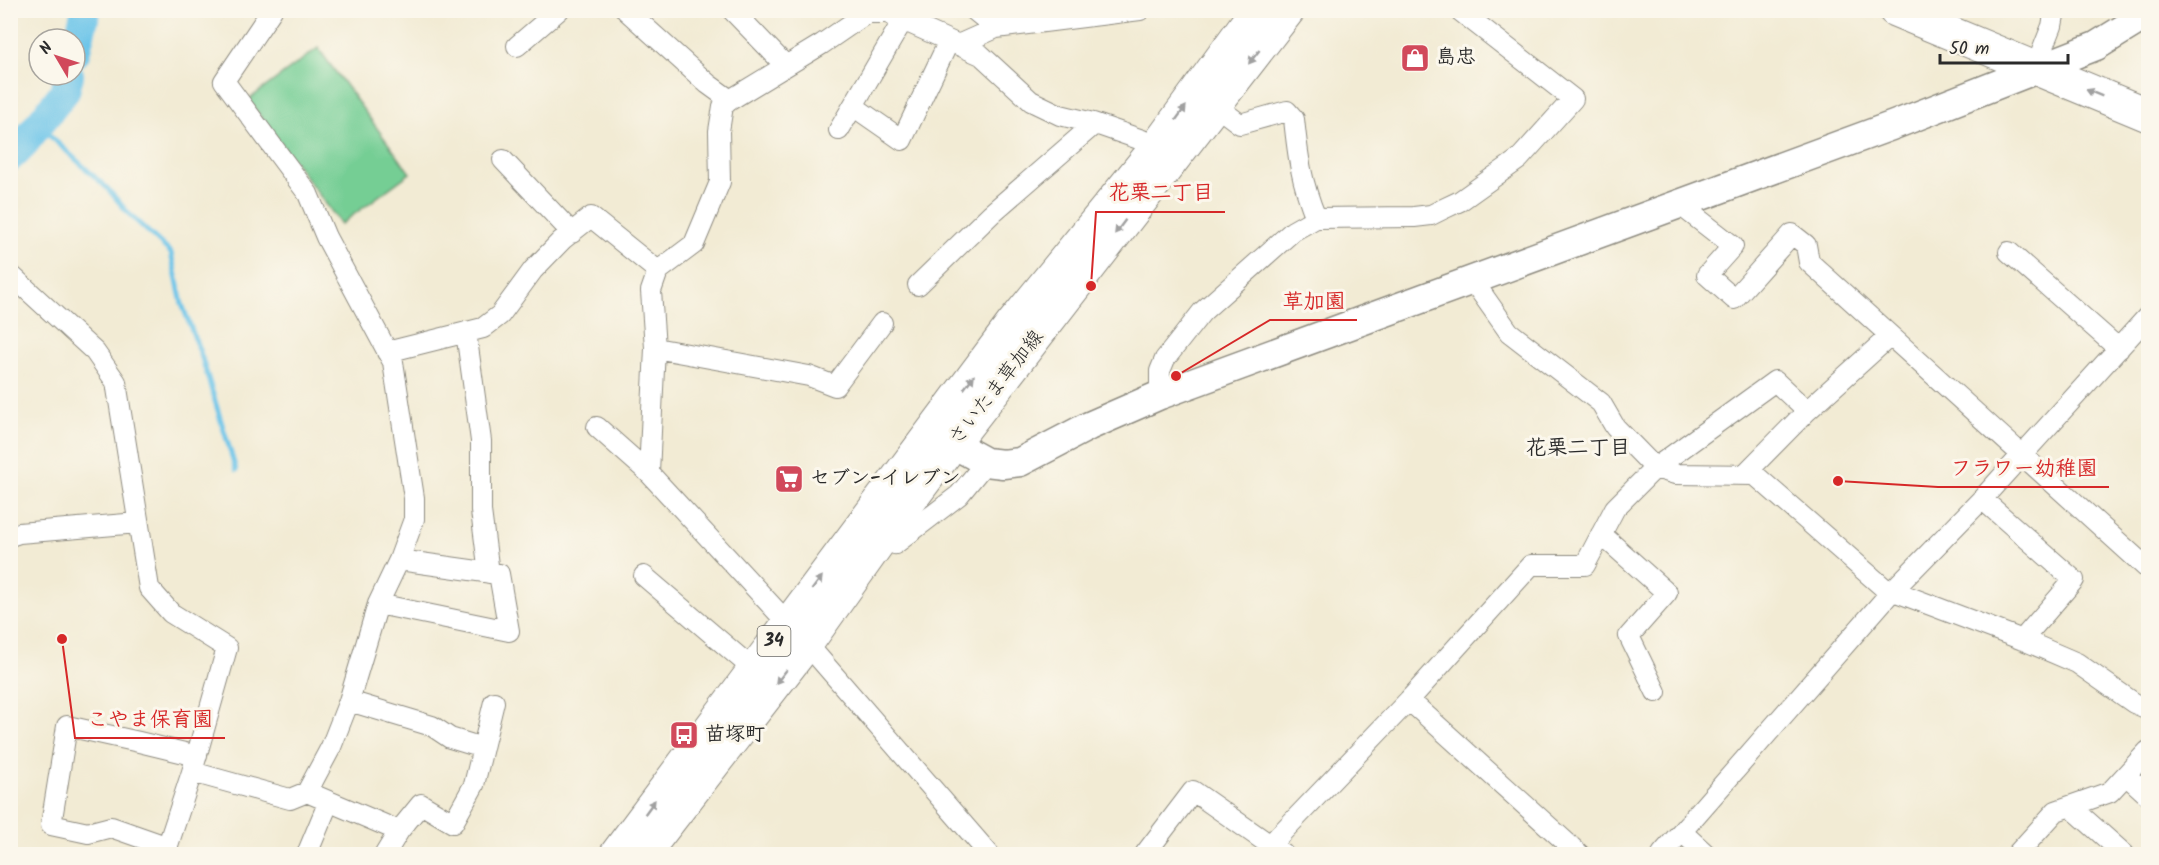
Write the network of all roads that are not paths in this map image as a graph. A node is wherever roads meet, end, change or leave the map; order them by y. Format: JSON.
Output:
{"nodes":[{"id":1,"x":272,"y":10,"type":"edge"},
{"id":2,"x":559,"y":10,"type":"edge"},
{"id":3,"x":626,"y":10,"type":"edge"},
{"id":4,"x":732,"y":10,"type":"edge"},
{"id":5,"x":974,"y":10,"type":"edge"},
{"id":6,"x":1140,"y":10,"type":"edge"},
{"id":7,"x":1256,"y":10,"type":"edge"},
{"id":8,"x":1289,"y":10,"type":"edge"},
{"id":9,"x":1459,"y":10,"type":"edge"},
{"id":10,"x":1895,"y":10,"type":"edge"},
{"id":11,"x":1948,"y":10,"type":"edge"},
{"id":12,"x":2055,"y":10,"type":"edge"},
{"id":13,"x":2148,"y":14,"type":"edge"},
{"id":14,"x":903,"y":20,"type":"junction"},
{"id":15,"x":996,"y":28,"type":"junction"},
{"id":16,"x":954,"y":43,"type":"junction"},
{"id":17,"x":517,"y":46,"type":"dead end"},
{"id":18,"x":2047,"y":59,"type":"junction"},
{"id":19,"x":786,"y":66,"type":"junction"},
{"id":20,"x":2148,"y":91,"type":"edge"},
{"id":21,"x":730,"y":100,"type":"junction"},
{"id":22,"x":853,"y":106,"type":"junction"},
{"id":23,"x":1216,"y":106,"type":"junction"},
{"id":24,"x":2148,"y":115,"type":"edge"},
{"id":25,"x":1093,"y":123,"type":"junction"},
{"id":26,"x":839,"y":130,"type":"dead end"},
{"id":27,"x":1154,"y":150,"type":"junction"},
{"id":28,"x":503,"y":160,"type":"dead end"},
{"id":29,"x":1679,"y":204,"type":"junction"},
{"id":30,"x":1316,"y":218,"type":"junction"},
{"id":31,"x":572,"y":232,"type":"junction"},
{"id":32,"x":2008,"y":252,"type":"dead end"},
{"id":33,"x":658,"y":271,"type":"junction"},
{"id":34,"x":10,"y":274,"type":"edge"},
{"id":35,"x":1473,"y":281,"type":"junction"},
{"id":36,"x":918,"y":285,"type":"dead end"},
{"id":37,"x":882,"y":323,"type":"dead end"},
{"id":38,"x":2144,"y":329,"type":"edge"},
{"id":39,"x":466,"y":332,"type":"junction"},
{"id":40,"x":1890,"y":336,"type":"junction"},
{"id":41,"x":655,"y":348,"type":"junction"},
{"id":42,"x":2119,"y":349,"type":"junction"},
{"id":43,"x":387,"y":352,"type":"junction"},
{"id":44,"x":1160,"y":395,"type":"junction"},
{"id":45,"x":1807,"y":411,"type":"junction"},
{"id":46,"x":597,"y":427,"type":"dead end"},
{"id":47,"x":943,"y":436,"type":"junction"},
{"id":48,"x":2022,"y":454,"type":"junction"},
{"id":49,"x":986,"y":462,"type":"junction"},
{"id":50,"x":1655,"y":468,"type":"junction"},
{"id":51,"x":649,"y":473,"type":"junction"},
{"id":52,"x":1744,"y":475,"type":"junction"},
{"id":53,"x":1982,"y":499,"type":"junction"},
{"id":54,"x":138,"y":522,"type":"junction"},
{"id":55,"x":1601,"y":534,"type":"junction"},
{"id":56,"x":10,"y":536,"type":"edge"},
{"id":57,"x":883,"y":537,"type":"junction"},
{"id":58,"x":399,"y":560,"type":"junction"},
{"id":59,"x":2148,"y":569,"type":"edge"},
{"id":60,"x":489,"y":573,"type":"junction"},
{"id":61,"x":644,"y":576,"type":"dead end"},
{"id":62,"x":1892,"y":591,"type":"junction"},
{"id":63,"x":378,"y":604,"type":"junction"},
{"id":64,"x":796,"y":634,"type":"junction"},
{"id":65,"x":2022,"y":640,"type":"junction"},
{"id":66,"x":753,"y":669,"type":"junction"},
{"id":67,"x":1656,"y":692,"type":"dead end"},
{"id":68,"x":1409,"y":700,"type":"junction"},
{"id":69,"x":349,"y":701,"type":"junction"},
{"id":70,"x":494,"y":702,"type":"dead end"},
{"id":71,"x":2148,"y":709,"type":"edge"},
{"id":72,"x":483,"y":748,"type":"junction"},
{"id":73,"x":2148,"y":751,"type":"edge"},
{"id":74,"x":194,"y":764,"type":"junction"},
{"id":75,"x":2126,"y":775,"type":"junction"},
{"id":76,"x":307,"y":792,"type":"junction"},
{"id":77,"x":2148,"y":795,"type":"edge"},
{"id":78,"x":329,"y":801,"type":"junction"},
{"id":79,"x":2070,"y":806,"type":"junction"},
{"id":80,"x":1682,"y":832,"type":"junction"},
{"id":81,"x":394,"y":847,"type":"edge"},
{"id":82,"x":1276,"y":850,"type":"edge"},
{"id":83,"x":166,"y":851,"type":"edge"},
{"id":84,"x":307,"y":855,"type":"edge"},
{"id":85,"x":616,"y":855,"type":"edge"},
{"id":86,"x":644,"y":855,"type":"edge"},
{"id":87,"x":989,"y":855,"type":"edge"},
{"id":88,"x":1145,"y":855,"type":"edge"},
{"id":89,"x":1579,"y":855,"type":"edge"},
{"id":90,"x":1662,"y":855,"type":"edge"},
{"id":91,"x":1706,"y":855,"type":"edge"},
{"id":92,"x":2017,"y":855,"type":"edge"},
{"id":93,"x":2124,"y":855,"type":"edge"}],
"edges":[{"from":1,"to":43,"type":"street"},
{"from":2,"to":17,"type":"street"},
{"from":3,"to":21,"type":"street"},
{"from":4,"to":19,"type":"street"},
{"from":5,"to":15,"type":"street"},
{"from":6,"to":15,"type":"street"},
{"from":27,"to":7,"type":"main road","name":"さいたま草加線","number":"34","one_way":true},
{"from":8,"to":23,"type":"main road","name":"さいたま草加線","number":"34","one_way":true},
{"from":9,"to":30,"type":"street"},
{"from":10,"to":18,"type":"highway"},
{"from":11,"to":18,"type":"highway"},
{"from":12,"to":18,"type":"street"},
{"from":13,"to":18,"type":"street"},
{"from":14,"to":16,"type":"street"},
{"from":14,"to":19,"type":"street"},
{"from":14,"to":22,"type":"street"},
{"from":15,"to":16,"type":"street"},
{"from":16,"to":22,"type":"street"},
{"from":16,"to":25,"type":"street"},
{"from":18,"to":20,"type":"highway"},
{"from":24,"to":18,"type":"highway","one_way":true},
{"from":18,"to":29,"type":"street"},
{"from":19,"to":21,"type":"street"},
{"from":21,"to":33,"type":"street"},
{"from":22,"to":26,"type":"street"},
{"from":23,"to":30,"type":"street"},
{"from":23,"to":47,"type":"main road","name":"さいたま草加線","number":"34","one_way":true},
{"from":25,"to":27,"type":"street"},
{"from":25,"to":36,"type":"street"},
{"from":47,"to":27,"type":"main road","name":"さいたま草加線","number":"34","one_way":true},
{"from":28,"to":31,"type":"street"},
{"from":29,"to":35,"type":"street"},
{"from":29,"to":40,"type":"street"},
{"from":30,"to":44,"type":"street"},
{"from":31,"to":33,"type":"street"},
{"from":31,"to":39,"type":"street"},
{"from":32,"to":42,"type":"street"},
{"from":33,"to":41,"type":"street"},
{"from":34,"to":54,"type":"street"},
{"from":35,"to":44,"type":"street"},
{"from":35,"to":50,"type":"street"},
{"from":37,"to":41,"type":"street"},
{"from":38,"to":42,"type":"street"},
{"from":39,"to":43,"type":"street"},
{"from":39,"to":60,"type":"street"},
{"from":40,"to":45,"type":"street"},
{"from":40,"to":48,"type":"street"},
{"from":41,"to":51,"type":"street"},
{"from":42,"to":48,"type":"street"},
{"from":43,"to":58,"type":"street"},
{"from":44,"to":49,"type":"street"},
{"from":45,"to":50,"type":"street"},
{"from":45,"to":52,"type":"street"},
{"from":46,"to":51,"type":"street"},
{"from":47,"to":49,"type":"street"},
{"from":47,"to":57,"type":"main road","name":"さいたま草加線","number":"34"},
{"from":64,"to":47,"type":"main road","name":"さいたま草加線","number":"34","one_way":true},
{"from":48,"to":53,"type":"street"},
{"from":48,"to":59,"type":"street"},
{"from":49,"to":57,"type":"street"},
{"from":50,"to":52,"type":"street"},
{"from":50,"to":55,"type":"street"},
{"from":51,"to":64,"type":"street"},
{"from":52,"to":62,"type":"street"},
{"from":53,"to":62,"type":"street"},
{"from":53,"to":65,"type":"street"},
{"from":54,"to":56,"type":"street"},
{"from":54,"to":74,"type":"street"},
{"from":55,"to":67,"type":"street"},
{"from":55,"to":68,"type":"street"},
{"from":57,"to":64,"type":"main road","name":"さいたま草加線","number":"34"},
{"from":58,"to":60,"type":"street"},
{"from":58,"to":63,"type":"street"},
{"from":60,"to":63,"type":"street"},
{"from":61,"to":66,"type":"street"},
{"from":62,"to":65,"type":"street"},
{"from":62,"to":80,"type":"street"},
{"from":63,"to":69,"type":"street"},
{"from":64,"to":66,"type":"main road","name":"さいたま草加線","number":"34"},
{"from":64,"to":86,"type":"main road","name":"さいたま草加線","number":"34","one_way":true},
{"from":64,"to":87,"type":"street"},
{"from":65,"to":71,"type":"street"},
{"from":85,"to":66,"type":"main road","name":"さいたま草加線","number":"34","one_way":true},
{"from":68,"to":82,"type":"street"},
{"from":68,"to":89,"type":"street"},
{"from":69,"to":72,"type":"street"},
{"from":69,"to":76,"type":"street"},
{"from":70,"to":72,"type":"street"},
{"from":72,"to":81,"type":"street"},
{"from":73,"to":75,"type":"street"},
{"from":74,"to":76,"type":"street"},
{"from":74,"to":83,"type":"street"},
{"from":74,"to":83,"type":"street"},
{"from":75,"to":77,"type":"street"},
{"from":75,"to":79,"type":"street"},
{"from":76,"to":78,"type":"street"},
{"from":78,"to":81,"type":"street"},
{"from":78,"to":84,"type":"street"},
{"from":79,"to":92,"type":"street"},
{"from":79,"to":93,"type":"street"},
{"from":80,"to":90,"type":"street"},
{"from":80,"to":91,"type":"street"},
{"from":82,"to":88,"type":"street"}]}
